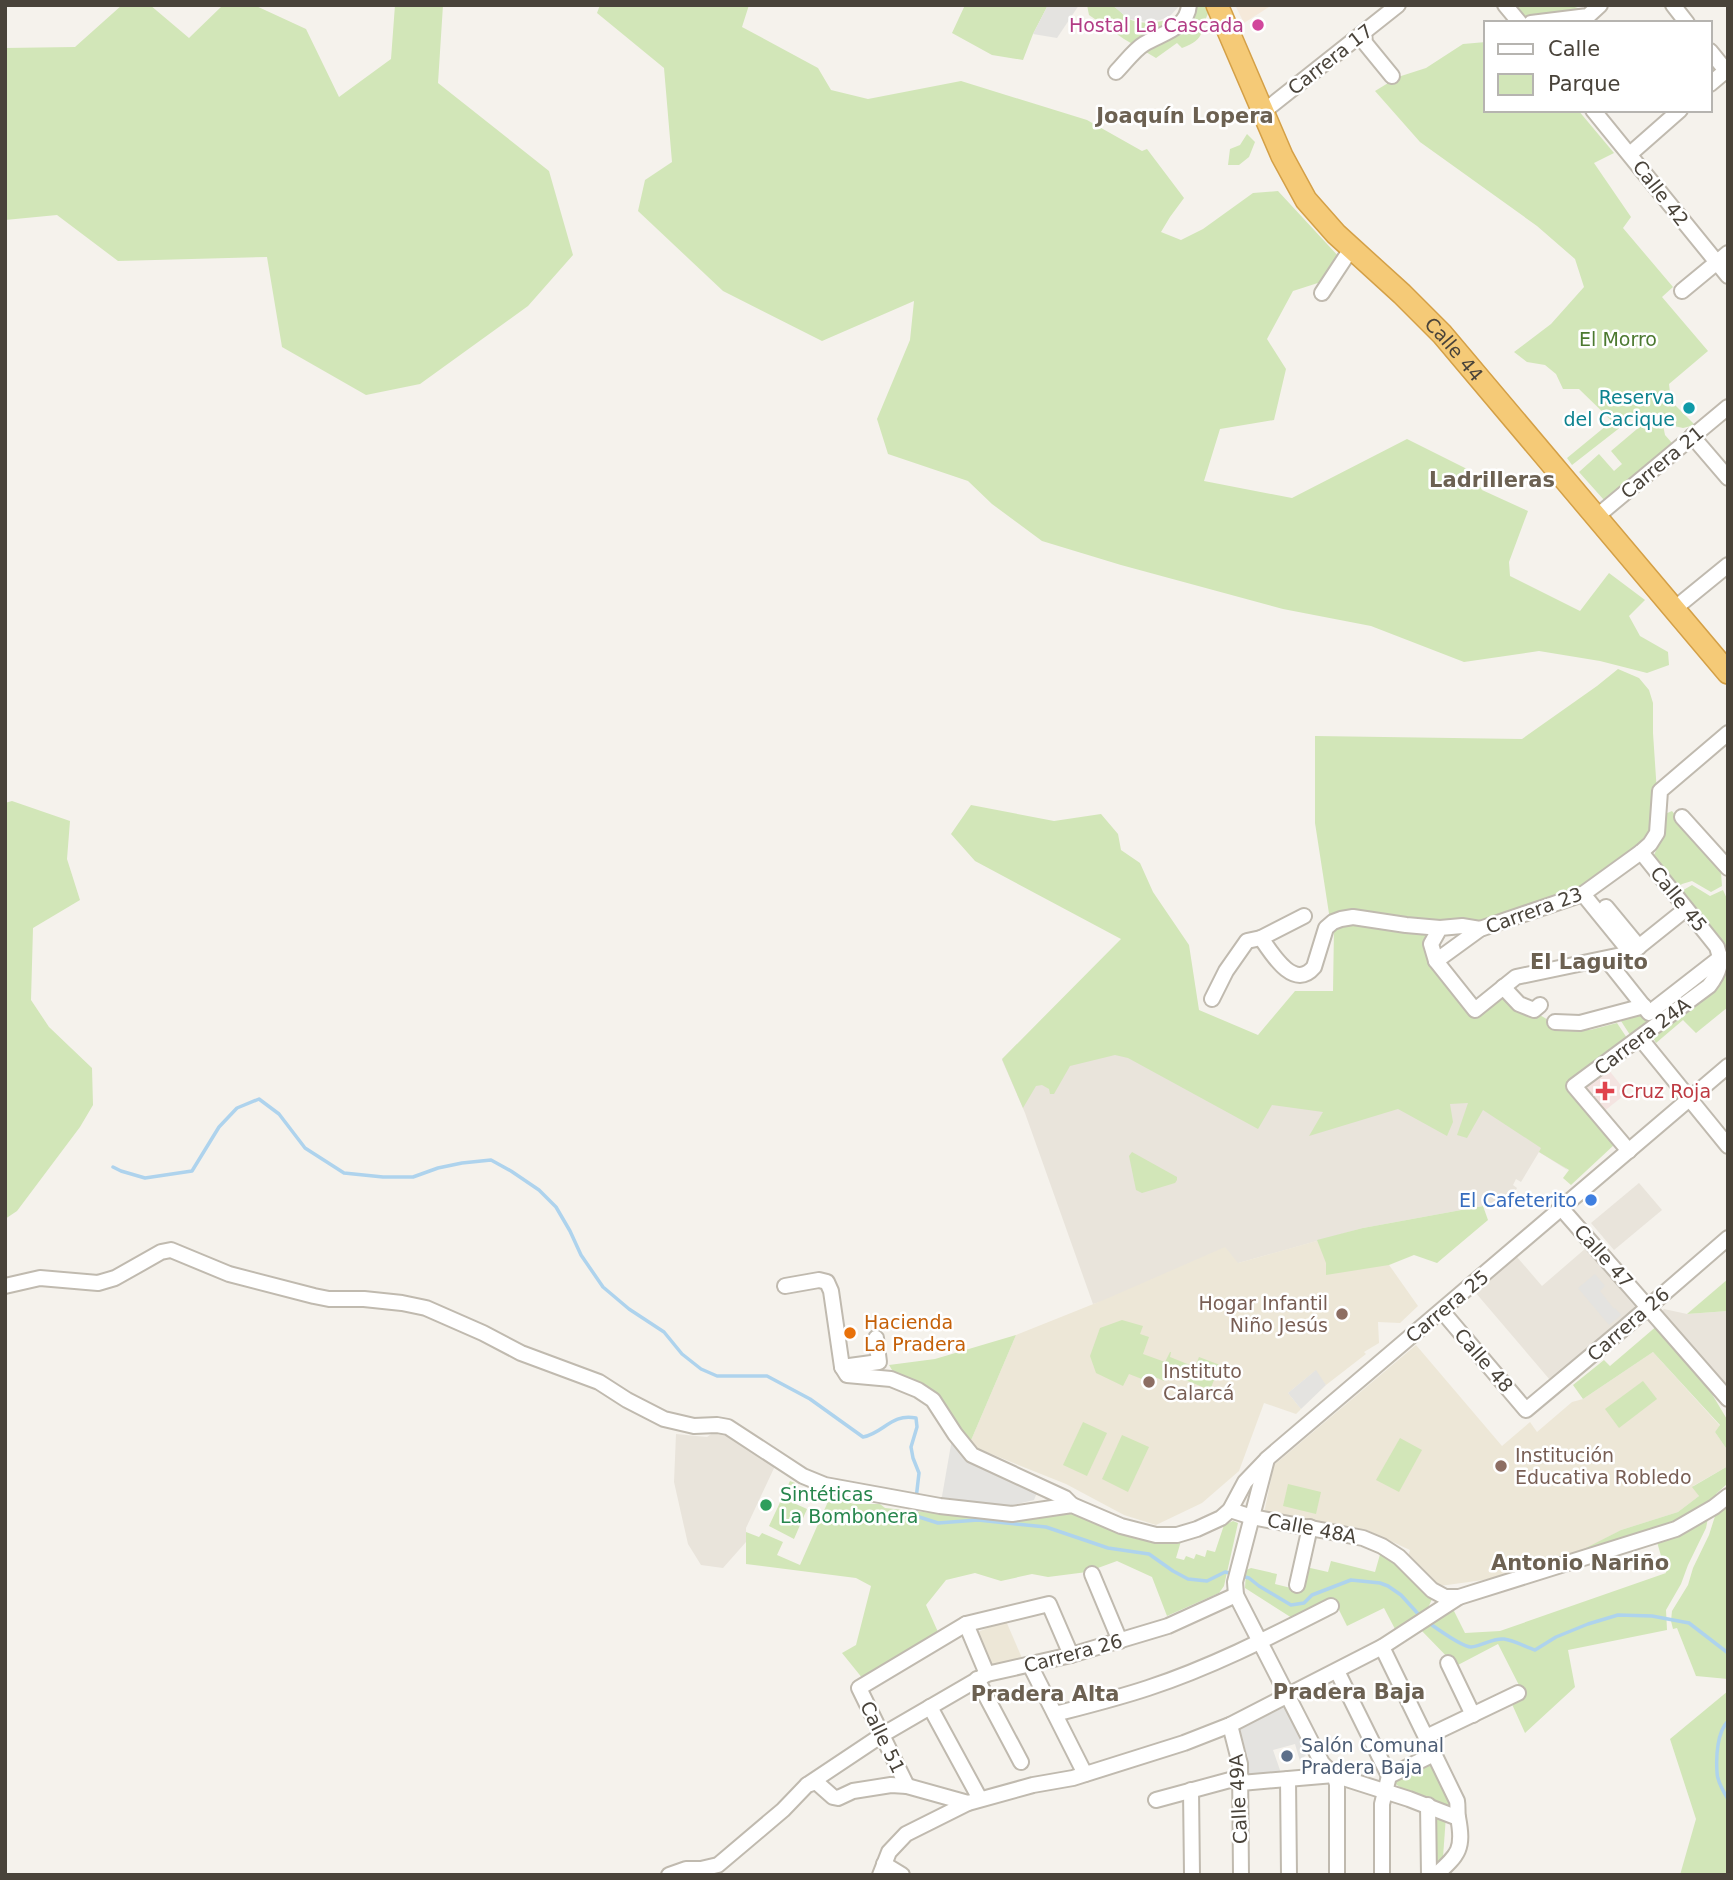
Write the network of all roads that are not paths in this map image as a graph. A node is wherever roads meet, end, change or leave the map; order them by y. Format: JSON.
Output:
{"nodes":[{"id":1,"x":1189,"y":5,"type":"edge"},
{"id":2,"x":1217,"y":5,"type":"edge"},
{"id":3,"x":1398,"y":5,"type":"edge"},
{"id":4,"x":1505,"y":5,"type":"edge"},
{"id":5,"x":1600,"y":5,"type":"edge"},
{"id":6,"x":1673,"y":5,"type":"edge"},
{"id":7,"x":1518,"y":21,"type":"edge"},
{"id":8,"x":1547,"y":21,"type":"edge"},
{"id":9,"x":1685,"y":21,"type":"edge"},
{"id":10,"x":1364,"y":33,"type":"junction"},
{"id":11,"x":1712,"y":53,"type":"edge"},
{"id":12,"x":1727,"y":71,"type":"edge"},
{"id":13,"x":1116,"y":72,"type":"dead end"},
{"id":14,"x":1392,"y":76,"type":"dead end"},
{"id":15,"x":1712,"y":82,"type":"edge"},
{"id":16,"x":1263,"y":112,"type":"junction"},
{"id":17,"x":1595,"y":112,"type":"edge"},
{"id":18,"x":1678,"y":112,"type":"edge"},
{"id":19,"x":1630,"y":154,"type":"junction"},
{"id":20,"x":1351,"y":249,"type":"junction"},
{"id":21,"x":1722,"y":258,"type":"edge"},
{"id":22,"x":1728,"y":276,"type":"edge"},
{"id":23,"x":1682,"y":291,"type":"dead end"},
{"id":24,"x":1322,"y":293,"type":"dead end"},
{"id":25,"x":1728,"y":407,"type":"edge"},
{"id":26,"x":1692,"y":436,"type":"junction"},
{"id":27,"x":1728,"y":478,"type":"edge"},
{"id":28,"x":1596,"y":517,"type":"junction"},
{"id":29,"x":1727,"y":567,"type":"edge"},
{"id":30,"x":1674,"y":609,"type":"junction"},
{"id":31,"x":1728,"y":673,"type":"edge"},
{"id":32,"x":1728,"y":733,"type":"edge"},
{"id":33,"x":1682,"y":817,"type":"dead end"},
{"id":34,"x":1641,"y":852,"type":"junction"},
{"id":35,"x":1728,"y":868,"type":"edge"},
{"id":36,"x":1587,"y":891,"type":"junction"},
{"id":37,"x":1686,"y":909,"type":"junction"},
{"id":38,"x":1304,"y":916,"type":"dead end"},
{"id":39,"x":1440,"y":928,"type":"junction"},
{"id":40,"x":1480,"y":929,"type":"junction"},
{"id":41,"x":1261,"y":939,"type":"junction"},
{"id":42,"x":1635,"y":950,"type":"junction"},
{"id":43,"x":1721,"y":957,"type":"junction"},
{"id":44,"x":1606,"y":959,"type":"junction"},
{"id":45,"x":1436,"y":961,"type":"junction"},
{"id":46,"x":1503,"y":987,"type":"junction"},
{"id":47,"x":1212,"y":999,"type":"dead end"},
{"id":48,"x":1540,"y":1005,"type":"dead end"},
{"id":49,"x":1646,"y":1009,"type":"junction"},
{"id":50,"x":1555,"y":1022,"type":"dead end"},
{"id":51,"x":1640,"y":1038,"type":"junction"},
{"id":52,"x":1728,"y":1066,"type":"edge"},
{"id":53,"x":1689,"y":1099,"type":"junction"},
{"id":54,"x":1728,"y":1146,"type":"edge"},
{"id":55,"x":1629,"y":1151,"type":"junction"},
{"id":56,"x":1562,"y":1208,"type":"junction"},
{"id":57,"x":1728,"y":1238,"type":"edge"},
{"id":58,"x":5,"y":1286,"type":"edge"},
{"id":59,"x":785,"y":1286,"type":"dead end"},
{"id":60,"x":1649,"y":1307,"type":"junction"},
{"id":61,"x":1442,"y":1311,"type":"junction"},
{"id":62,"x":876,"y":1338,"type":"dead end"},
{"id":63,"x":842,"y":1367,"type":"junction"},
{"id":64,"x":1728,"y":1399,"type":"edge"},
{"id":65,"x":1526,"y":1410,"type":"joint"},
{"id":66,"x":1268,"y":1458,"type":"junction"},
{"id":67,"x":1728,"y":1496,"type":"edge"},
{"id":68,"x":1072,"y":1505,"type":"junction"},
{"id":69,"x":1230,"y":1510,"type":"junction"},
{"id":70,"x":1252,"y":1517,"type":"junction"},
{"id":71,"x":1310,"y":1527,"type":"junction"},
{"id":72,"x":1092,"y":1574,"type":"dead end"},
{"id":73,"x":1297,"y":1585,"type":"dead end"},
{"id":74,"x":1235,"y":1589,"type":"junction"},
{"id":75,"x":1459,"y":1597,"type":"junction"},
{"id":76,"x":1331,"y":1606,"type":"dead end"},
{"id":77,"x":967,"y":1624,"type":"junction"},
{"id":78,"x":1120,"y":1641,"type":"junction"},
{"id":79,"x":1261,"y":1642,"type":"junction"},
{"id":80,"x":1382,"y":1647,"type":"junction"},
{"id":81,"x":1071,"y":1655,"type":"junction"},
{"id":82,"x":1448,"y":1664,"type":"dead end"},
{"id":83,"x":1030,"y":1665,"type":"junction"},
{"id":84,"x":1337,"y":1671,"type":"junction"},
{"id":85,"x":982,"y":1676,"type":"junction"},
{"id":86,"x":1518,"y":1693,"type":"dead end"},
{"id":87,"x":1288,"y":1694,"type":"junction"},
{"id":88,"x":930,"y":1707,"type":"junction"},
{"id":89,"x":1055,"y":1714,"type":"junction"},
{"id":90,"x":1473,"y":1715,"type":"junction"},
{"id":91,"x":1230,"y":1725,"type":"junction"},
{"id":92,"x":882,"y":1735,"type":"junction"},
{"id":93,"x":1426,"y":1737,"type":"junction"},
{"id":94,"x":1434,"y":1754,"type":"junction"},
{"id":95,"x":1021,"y":1762,"type":"dead end"},
{"id":96,"x":1085,"y":1774,"type":"junction"},
{"id":97,"x":1334,"y":1776,"type":"junction"},
{"id":98,"x":1389,"y":1776,"type":"junction"},
{"id":99,"x":1288,"y":1779,"type":"junction"},
{"id":100,"x":1241,"y":1780,"type":"junction"},
{"id":101,"x":807,"y":1785,"type":"junction"},
{"id":102,"x":907,"y":1786,"type":"junction"},
{"id":103,"x":1191,"y":1790,"type":"junction"},
{"id":104,"x":1384,"y":1791,"type":"junction"},
{"id":105,"x":1156,"y":1800,"type":"dead end"},
{"id":106,"x":974,"y":1801,"type":"junction"},
{"id":107,"x":1428,"y":1805,"type":"junction"},
{"id":108,"x":1458,"y":1818,"type":"junction"},
{"id":109,"x":882,"y":1869,"type":"edge"},
{"id":110,"x":669,"y":1875,"type":"edge"},
{"id":111,"x":902,"y":1875,"type":"edge"},
{"id":112,"x":1192,"y":1875,"type":"edge"},
{"id":113,"x":1241,"y":1875,"type":"edge"},
{"id":114,"x":1289,"y":1875,"type":"edge"},
{"id":115,"x":1337,"y":1875,"type":"edge"},
{"id":116,"x":1382,"y":1875,"type":"edge"},
{"id":117,"x":1429,"y":1875,"type":"edge"},
{"id":118,"x":1436,"y":1875,"type":"edge"}],
"edges":[{"from":1,"to":13,"type":"street"},
{"from":2,"to":16,"type":"highway","name":"Calle 44"},
{"from":3,"to":10,"type":"street","name":"Carrera 17"},
{"from":4,"to":7,"type":"street"},
{"from":5,"to":8,"type":"street"},
{"from":6,"to":9,"type":"street"},
{"from":10,"to":14,"type":"street"},
{"from":10,"to":16,"type":"street","name":"Carrera 17"},
{"from":11,"to":12,"type":"street"},
{"from":12,"to":15,"type":"street"},
{"from":16,"to":20,"type":"highway","name":"Calle 44"},
{"from":17,"to":19,"type":"street","name":"Calle 42"},
{"from":18,"to":19,"type":"street"},
{"from":19,"to":21,"type":"street","name":"Calle 42"},
{"from":20,"to":24,"type":"street"},
{"from":20,"to":28,"type":"highway","name":"Calle 44"},
{"from":21,"to":22,"type":"street","name":"Calle 42"},
{"from":21,"to":23,"type":"street"},
{"from":25,"to":26,"type":"street","name":"Carrera 21"},
{"from":26,"to":27,"type":"street"},
{"from":26,"to":28,"type":"street","name":"Carrera 21"},
{"from":28,"to":30,"type":"highway","name":"Calle 44"},
{"from":29,"to":30,"type":"street"},
{"from":30,"to":31,"type":"highway","name":"Calle 44"},
{"from":32,"to":34,"type":"street","name":"Carrera 23"},
{"from":33,"to":35,"type":"street"},
{"from":34,"to":36,"type":"street","name":"Carrera 23"},
{"from":34,"to":37,"type":"street","name":"Calle 45"},
{"from":36,"to":40,"type":"street","name":"Carrera 23"},
{"from":36,"to":42,"type":"street"},
{"from":37,"to":42,"type":"street"},
{"from":37,"to":43,"type":"street","name":"Calle 45"},
{"from":38,"to":41,"type":"street"},
{"from":39,"to":40,"type":"street"},
{"from":39,"to":41,"type":"street"},
{"from":39,"to":45,"type":"street"},
{"from":40,"to":45,"type":"street","name":"Carrera 23"},
{"from":41,"to":47,"type":"street"},
{"from":42,"to":44,"type":"street"},
{"from":43,"to":49,"type":"street","name":"Carrera 24A"},
{"from":43,"to":51,"type":"street","name":"Carrera 24A"},
{"from":44,"to":46,"type":"street"},
{"from":44,"to":49,"type":"street"},
{"from":45,"to":46,"type":"street"},
{"from":46,"to":48,"type":"street"},
{"from":49,"to":50,"type":"street","name":"Carrera 24A"},
{"from":51,"to":53,"type":"street"},
{"from":51,"to":55,"type":"street","name":"Carrera 24A"},
{"from":52,"to":53,"type":"street","name":"Carrera 25"},
{"from":53,"to":54,"type":"street"},
{"from":53,"to":55,"type":"street","name":"Carrera 25"},
{"from":55,"to":56,"type":"street","name":"Carrera 25"},
{"from":56,"to":60,"type":"street","name":"Calle 47"},
{"from":56,"to":61,"type":"street","name":"Carrera 25"},
{"from":57,"to":60,"type":"street","name":"Carrera 26"},
{"from":58,"to":68,"type":"street"},
{"from":59,"to":63,"type":"street"},
{"from":60,"to":64,"type":"street","name":"Calle 47"},
{"from":60,"to":65,"type":"street","name":"Carrera 26"},
{"from":61,"to":65,"type":"street","name":"Calle 48"},
{"from":61,"to":66,"type":"street","name":"Carrera 25"},
{"from":62,"to":63,"type":"street"},
{"from":63,"to":68,"type":"street"},
{"from":66,"to":69,"type":"street","name":"Carrera 25"},
{"from":66,"to":70,"type":"street"},
{"from":67,"to":75,"type":"street"},
{"from":68,"to":69,"type":"street"},
{"from":69,"to":70,"type":"street","name":"Calle 48A"},
{"from":70,"to":71,"type":"street","name":"Calle 48A"},
{"from":70,"to":74,"type":"street"},
{"from":71,"to":73,"type":"street"},
{"from":71,"to":75,"type":"street","name":"Calle 48A"},
{"from":72,"to":78,"type":"street"},
{"from":74,"to":78,"type":"street","name":"Carrera 26"},
{"from":74,"to":79,"type":"street"},
{"from":75,"to":80,"type":"street"},
{"from":76,"to":79,"type":"street"},
{"from":77,"to":81,"type":"street"},
{"from":77,"to":85,"type":"street"},
{"from":77,"to":92,"type":"street","name":"Calle 51"},
{"from":78,"to":81,"type":"street","name":"Carrera 26"},
{"from":79,"to":87,"type":"street"},
{"from":79,"to":89,"type":"street"},
{"from":80,"to":84,"type":"street"},
{"from":80,"to":93,"type":"street"},
{"from":81,"to":83,"type":"street","name":"Carrera 26"},
{"from":82,"to":90,"type":"street"},
{"from":83,"to":85,"type":"street","name":"Carrera 26"},
{"from":83,"to":89,"type":"street"},
{"from":84,"to":87,"type":"street"},
{"from":84,"to":98,"type":"street"},
{"from":85,"to":88,"type":"street","name":"Carrera 26"},
{"from":85,"to":95,"type":"street"},
{"from":86,"to":90,"type":"street"},
{"from":87,"to":91,"type":"street"},
{"from":87,"to":97,"type":"street"},
{"from":88,"to":92,"type":"street","name":"Carrera 26"},
{"from":88,"to":106,"type":"street"},
{"from":89,"to":96,"type":"street"},
{"from":90,"to":93,"type":"street"},
{"from":91,"to":96,"type":"street"},
{"from":91,"to":100,"type":"street","name":"Calle 49A"},
{"from":92,"to":101,"type":"street","name":"Carrera 26"},
{"from":92,"to":102,"type":"street","name":"Calle 51"},
{"from":93,"to":94,"type":"street"},
{"from":94,"to":98,"type":"street"},
{"from":94,"to":108,"type":"street"},
{"from":96,"to":106,"type":"street"},
{"from":97,"to":99,"type":"street"},
{"from":97,"to":104,"type":"street"},
{"from":97,"to":115,"type":"street"},
{"from":98,"to":104,"type":"street"},
{"from":99,"to":100,"type":"street"},
{"from":99,"to":114,"type":"street"},
{"from":100,"to":103,"type":"street"},
{"from":100,"to":113,"type":"street","name":"Calle 49A"},
{"from":101,"to":102,"type":"street"},
{"from":101,"to":110,"type":"street","name":"Carrera 26"},
{"from":102,"to":106,"type":"street"},
{"from":103,"to":105,"type":"street"},
{"from":103,"to":112,"type":"street"},
{"from":104,"to":107,"type":"street"},
{"from":104,"to":116,"type":"street"},
{"from":106,"to":109,"type":"street"},
{"from":107,"to":108,"type":"street"},
{"from":107,"to":117,"type":"street"},
{"from":108,"to":118,"type":"street"},
{"from":109,"to":111,"type":"street"}]}
